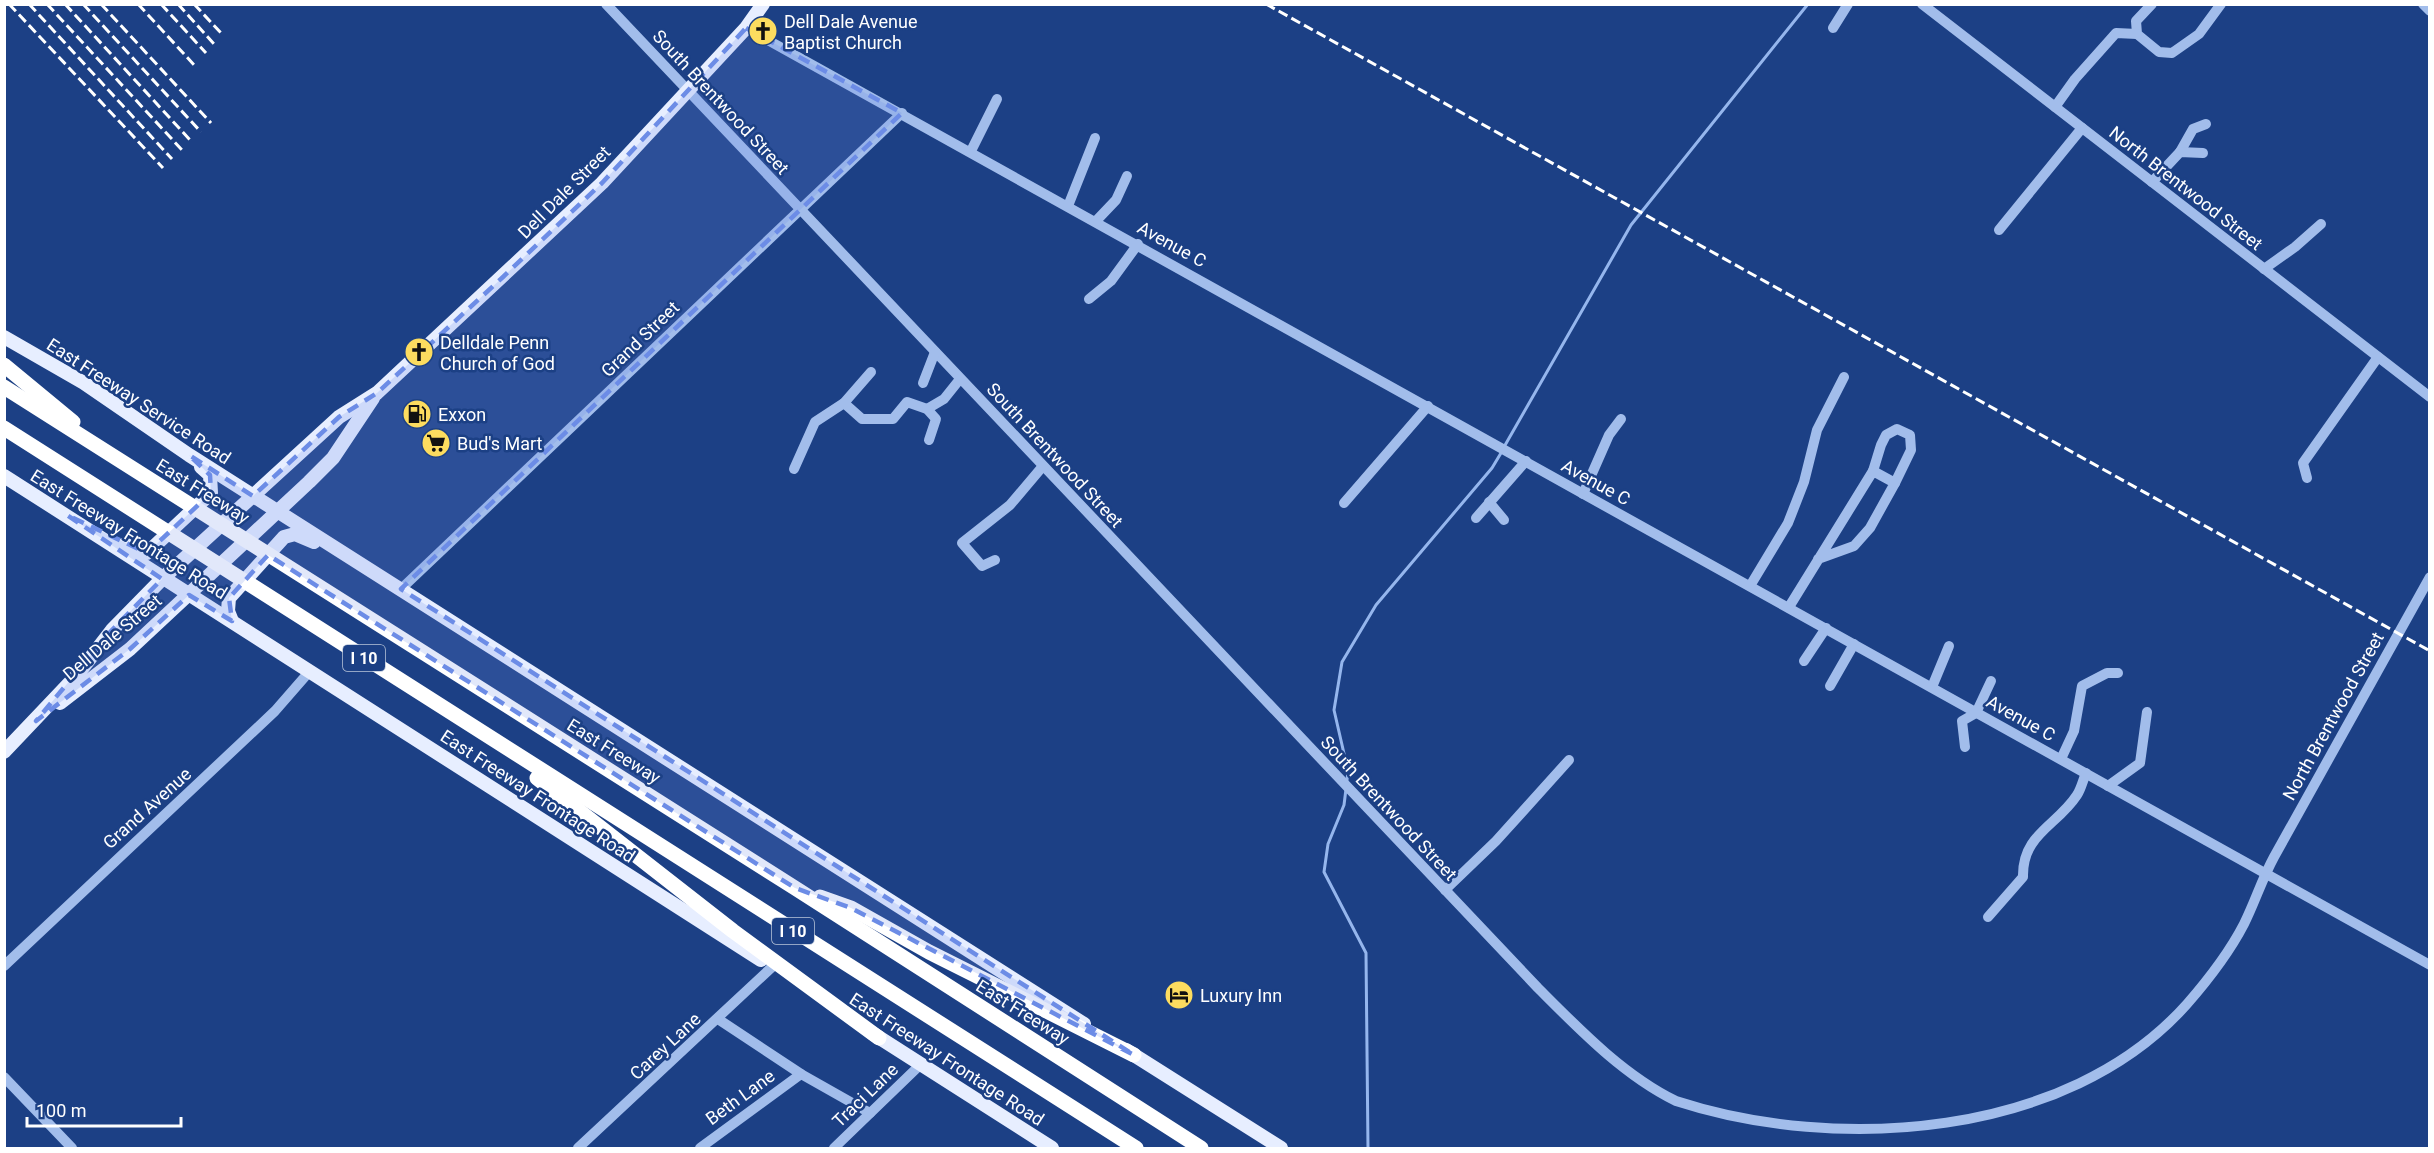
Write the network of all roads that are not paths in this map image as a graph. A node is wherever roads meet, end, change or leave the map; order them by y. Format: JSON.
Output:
{"nodes":[{"id":1,"x":606,"y":4,"type":"edge"},
{"id":2,"x":764,"y":4,"type":"edge"},
{"id":3,"x":1848,"y":4,"type":"edge"},
{"id":4,"x":1922,"y":4,"type":"edge"},
{"id":5,"x":2152,"y":4,"type":"edge"},
{"id":6,"x":2221,"y":4,"type":"edge"},
{"id":7,"x":2423,"y":4,"type":"edge"},
{"id":8,"x":2430,"y":11,"type":"edge"},
{"id":9,"x":746,"y":28,"type":"junction"},
{"id":10,"x":1833,"y":28,"type":"dead end"},
{"id":11,"x":2137,"y":34,"type":"junction"},
{"id":12,"x":687,"y":90,"type":"junction"},
{"id":13,"x":997,"y":99,"type":"dead end"},
{"id":14,"x":2055,"y":107,"type":"junction"},
{"id":15,"x":902,"y":113,"type":"junction"},
{"id":16,"x":2206,"y":124,"type":"dead end"},
{"id":17,"x":2082,"y":128,"type":"junction"},
{"id":18,"x":1095,"y":138,"type":"dead end"},
{"id":19,"x":971,"y":151,"type":"junction"},
{"id":20,"x":2180,"y":152,"type":"junction"},
{"id":21,"x":2203,"y":153,"type":"dead end"},
{"id":22,"x":1127,"y":176,"type":"dead end"},
{"id":23,"x":2152,"y":182,"type":"junction"},
{"id":24,"x":1068,"y":206,"type":"junction"},
{"id":25,"x":800,"y":210,"type":"junction"},
{"id":26,"x":1096,"y":221,"type":"junction"},
{"id":27,"x":2321,"y":225,"type":"dead end"},
{"id":28,"x":2000,"y":230,"type":"dead end"},
{"id":29,"x":1138,"y":244,"type":"junction"},
{"id":30,"x":2264,"y":269,"type":"junction"},
{"id":31,"x":1089,"y":299,"type":"dead end"},
{"id":32,"x":4,"y":337,"type":"edge"},
{"id":33,"x":935,"y":352,"type":"junction"},
{"id":34,"x":2378,"y":357,"type":"junction"},
{"id":35,"x":4,"y":365,"type":"edge"},
{"id":36,"x":871,"y":372,"type":"dead end"},
{"id":37,"x":1844,"y":377,"type":"dead end"},
{"id":38,"x":960,"y":379,"type":"junction"},
{"id":39,"x":923,"y":383,"type":"dead end"},
{"id":40,"x":4,"y":387,"type":"edge"},
{"id":41,"x":377,"y":393,"type":"junction"},
{"id":42,"x":2430,"y":398,"type":"edge"},
{"id":43,"x":844,"y":403,"type":"junction"},
{"id":44,"x":1428,"y":406,"type":"junction"},
{"id":45,"x":927,"y":409,"type":"junction"},
{"id":46,"x":1621,"y":419,"type":"dead end"},
{"id":47,"x":4,"y":428,"type":"edge"},
{"id":48,"x":929,"y":440,"type":"dead end"},
{"id":49,"x":189,"y":455,"type":"junction"},
{"id":50,"x":1526,"y":461,"type":"junction"},
{"id":51,"x":121,"y":462,"type":"junction"},
{"id":52,"x":1043,"y":466,"type":"junction"},
{"id":53,"x":794,"y":469,"type":"dead end"},
{"id":54,"x":1873,"y":471,"type":"junction"},
{"id":55,"x":4,"y":476,"type":"edge"},
{"id":56,"x":2307,"y":478,"type":"dead end"},
{"id":57,"x":1895,"y":483,"type":"junction"},
{"id":58,"x":1582,"y":494,"type":"junction"},
{"id":59,"x":253,"y":496,"type":"junction"},
{"id":60,"x":1489,"y":502,"type":"junction"},
{"id":61,"x":1344,"y":503,"type":"dead end"},
{"id":62,"x":277,"y":511,"type":"junction"},
{"id":63,"x":67,"y":515,"type":"junction"},
{"id":64,"x":1476,"y":518,"type":"dead end"},
{"id":65,"x":1504,"y":520,"type":"dead end"},
{"id":66,"x":1818,"y":559,"type":"junction"},
{"id":67,"x":995,"y":560,"type":"dead end"},
{"id":68,"x":379,"y":575,"type":"junction"},
{"id":69,"x":2430,"y":577,"type":"edge"},
{"id":70,"x":162,"y":579,"type":"junction"},
{"id":71,"x":1750,"y":586,"type":"junction"},
{"id":72,"x":401,"y":589,"type":"junction"},
{"id":73,"x":189,"y":595,"type":"junction"},
{"id":74,"x":1789,"y":607,"type":"junction"},
{"id":75,"x":232,"y":621,"type":"junction"},
{"id":76,"x":1826,"y":628,"type":"junction"},
{"id":77,"x":1854,"y":644,"type":"junction"},
{"id":78,"x":1949,"y":646,"type":"dead end"},
{"id":79,"x":1804,"y":661,"type":"dead end"},
{"id":80,"x":309,"y":672,"type":"junction"},
{"id":81,"x":2118,"y":673,"type":"dead end"},
{"id":82,"x":1991,"y":681,"type":"dead end"},
{"id":83,"x":1830,"y":686,"type":"dead end"},
{"id":84,"x":1932,"y":687,"type":"junction"},
{"id":85,"x":1977,"y":712,"type":"junction"},
{"id":86,"x":2147,"y":712,"type":"dead end"},
{"id":87,"x":451,"y":713,"type":"junction"},
{"id":88,"x":36,"y":721,"type":"junction"},
{"id":89,"x":1965,"y":747,"type":"dead end"},
{"id":90,"x":4,"y":752,"type":"edge"},
{"id":91,"x":2061,"y":759,"type":"junction"},
{"id":92,"x":1569,"y":760,"type":"dead end"},
{"id":93,"x":2086,"y":773,"type":"junction"},
{"id":94,"x":2108,"y":786,"type":"junction"},
{"id":95,"x":2266,"y":872,"type":"junction"},
{"id":96,"x":795,"y":888,"type":"junction"},
{"id":97,"x":1445,"y":890,"type":"junction"},
{"id":98,"x":1988,"y":917,"type":"dead end"},
{"id":99,"x":2430,"y":965,"type":"edge"},
{"id":100,"x":4,"y":966,"type":"edge"},
{"id":101,"x":772,"y":967,"type":"junction"},
{"id":102,"x":718,"y":1019,"type":"junction"},
{"id":103,"x":879,"y":1038,"type":"junction"},
{"id":104,"x":1134,"y":1055,"type":"junction"},
{"id":105,"x":920,"y":1065,"type":"junction"},
{"id":106,"x":801,"y":1074,"type":"junction"},
{"id":107,"x":4,"y":1077,"type":"edge"},
{"id":108,"x":870,"y":1113,"type":"junction"},
{"id":109,"x":1926,"y":1136,"type":"dead end"},
{"id":110,"x":1825,"y":1139,"type":"dead end"},
{"id":111,"x":72,"y":1149,"type":"edge"},
{"id":112,"x":578,"y":1149,"type":"edge"},
{"id":113,"x":700,"y":1149,"type":"edge"},
{"id":114,"x":834,"y":1149,"type":"edge"},
{"id":115,"x":1052,"y":1149,"type":"edge"},
{"id":116,"x":1136,"y":1149,"type":"edge"},
{"id":117,"x":1201,"y":1149,"type":"edge"},
{"id":118,"x":1281,"y":1149,"type":"edge"}],
"edges":[{"from":1,"to":12,"type":"street","name":"South Brentwood Street"},
{"from":2,"to":9,"type":"main road","name":"Dell Dale Street"},
{"from":3,"to":10,"type":"street"},
{"from":4,"to":14,"type":"street","name":"North Brentwood Street"},
{"from":5,"to":11,"type":"street"},
{"from":6,"to":11,"type":"street"},
{"from":7,"to":8,"type":"street"},
{"from":9,"to":12,"type":"main road","name":"Dell Dale Street"},
{"from":9,"to":15,"type":"street","name":"Avenue C"},
{"from":11,"to":14,"type":"street"},
{"from":12,"to":25,"type":"street","name":"South Brentwood Street"},
{"from":12,"to":41,"type":"main road","name":"Dell Dale Street"},
{"from":13,"to":19,"type":"street"},
{"from":14,"to":17,"type":"street","name":"North Brentwood Street"},
{"from":15,"to":19,"type":"street","name":"Avenue C"},
{"from":15,"to":25,"type":"street","name":"Grand Street"},
{"from":16,"to":20,"type":"street"},
{"from":17,"to":23,"type":"street","name":"North Brentwood Street"},
{"from":17,"to":28,"type":"street"},
{"from":18,"to":24,"type":"street"},
{"from":19,"to":24,"type":"street","name":"Avenue C"},
{"from":20,"to":21,"type":"street"},
{"from":20,"to":23,"type":"street"},
{"from":22,"to":26,"type":"street"},
{"from":23,"to":30,"type":"street","name":"North Brentwood Street"},
{"from":24,"to":26,"type":"street","name":"Avenue C"},
{"from":25,"to":33,"type":"street","name":"South Brentwood Street"},
{"from":25,"to":72,"type":"street","name":"Grand Street"},
{"from":26,"to":29,"type":"street","name":"Avenue C"},
{"from":27,"to":30,"type":"street"},
{"from":29,"to":31,"type":"street"},
{"from":29,"to":44,"type":"street","name":"Avenue C"},
{"from":30,"to":34,"type":"street","name":"North Brentwood Street"},
{"from":32,"to":49,"type":"main road","name":"East Freeway Service Road"},
{"from":33,"to":38,"type":"street","name":"South Brentwood Street"},
{"from":33,"to":39,"type":"street"},
{"from":34,"to":42,"type":"street","name":"North Brentwood Street"},
{"from":34,"to":56,"type":"street"},
{"from":35,"to":51,"type":"highway"},
{"from":36,"to":43,"type":"street"},
{"from":37,"to":71,"type":"street"},
{"from":38,"to":45,"type":"street"},
{"from":38,"to":52,"type":"street","name":"South Brentwood Street"},
{"from":40,"to":51,"type":"highway","name":"East Freeway","number":"I 10"},
{"from":41,"to":59,"type":"main road","name":"Dell Dale Street"},
{"from":41,"to":62,"type":"main road","name":"Dell Dale Street"},
{"from":43,"to":45,"type":"street"},
{"from":43,"to":53,"type":"street"},
{"from":44,"to":50,"type":"street","name":"Avenue C"},
{"from":44,"to":61,"type":"street"},
{"from":45,"to":48,"type":"street"},
{"from":46,"to":58,"type":"street"},
{"from":47,"to":87,"type":"highway","number":"I 10"},
{"from":49,"to":59,"type":"main road","name":"East Freeway Service Road"},
{"from":49,"to":63,"type":"main road"},
{"from":50,"to":58,"type":"street","name":"Avenue C"},
{"from":50,"to":60,"type":"street"},
{"from":51,"to":96,"type":"highway","name":"East Freeway","number":"I 10"},
{"from":52,"to":67,"type":"street"},
{"from":52,"to":97,"type":"street","name":"South Brentwood Street"},
{"from":54,"to":57,"type":"street"},
{"from":54,"to":57,"type":"street"},
{"from":54,"to":66,"type":"street"},
{"from":55,"to":63,"type":"main road","name":"East Freeway Frontage Road"},
{"from":57,"to":66,"type":"street"},
{"from":58,"to":71,"type":"street","name":"Avenue C"},
{"from":59,"to":62,"type":"main road"},
{"from":59,"to":70,"type":"main road","name":"Dell Dale Street"},
{"from":60,"to":64,"type":"street"},
{"from":60,"to":65,"type":"street"},
{"from":62,"to":68,"type":"main road"},
{"from":62,"to":73,"type":"main road","name":"Dell Dale Street"},
{"from":63,"to":70,"type":"main road","name":"East Freeway Frontage Road"},
{"from":66,"to":74,"type":"street"},
{"from":68,"to":72,"type":"main road"},
{"from":68,"to":75,"type":"main road"},
{"from":69,"to":95,"type":"street","name":"North Brentwood Street"},
{"from":70,"to":73,"type":"main road","name":"East Freeway Frontage Road"},
{"from":70,"to":88,"type":"main road","name":"Dell Dale Street"},
{"from":71,"to":74,"type":"street","name":"Avenue C"},
{"from":72,"to":104,"type":"main road"},
{"from":73,"to":75,"type":"main road","name":"East Freeway Frontage Road"},
{"from":73,"to":88,"type":"main road","name":"Dell Dale Street"},
{"from":74,"to":76,"type":"street","name":"Avenue C"},
{"from":75,"to":80,"type":"main road","name":"East Freeway Frontage Road"},
{"from":76,"to":77,"type":"street","name":"Avenue C"},
{"from":76,"to":79,"type":"street"},
{"from":77,"to":83,"type":"street"},
{"from":77,"to":84,"type":"street","name":"Avenue C"},
{"from":78,"to":84,"type":"street"},
{"from":80,"to":100,"type":"street","name":"Grand Avenue"},
{"from":80,"to":101,"type":"main road","name":"East Freeway Frontage Road"},
{"from":81,"to":91,"type":"street"},
{"from":82,"to":85,"type":"street"},
{"from":84,"to":85,"type":"street","name":"Avenue C"},
{"from":85,"to":89,"type":"street"},
{"from":85,"to":91,"type":"street","name":"Avenue C"},
{"from":86,"to":94,"type":"street"},
{"from":87,"to":103,"type":"highway"},
{"from":87,"to":116,"type":"highway","number":"I 10"},
{"from":88,"to":90,"type":"main road","name":"Dell Dale Street"},
{"from":91,"to":93,"type":"street","name":"Avenue C"},
{"from":92,"to":97,"type":"street"},
{"from":93,"to":94,"type":"street","name":"Avenue C"},
{"from":93,"to":98,"type":"street"},
{"from":94,"to":95,"type":"street","name":"Avenue C"},
{"from":95,"to":99,"type":"street","name":"Avenue C"},
{"from":95,"to":109,"type":"street"},
{"from":96,"to":104,"type":"highway"},
{"from":96,"to":117,"type":"highway","name":"East Freeway","number":"I 10"},
{"from":97,"to":110,"type":"street","name":"South Brentwood Street"},
{"from":101,"to":102,"type":"street","name":"Carey Lane"},
{"from":101,"to":103,"type":"main road","name":"East Freeway Frontage Road"},
{"from":102,"to":106,"type":"street"},
{"from":102,"to":112,"type":"street","name":"Carey Lane"},
{"from":103,"to":105,"type":"main road","name":"East Freeway Frontage Road"},
{"from":104,"to":118,"type":"main road"},
{"from":105,"to":108,"type":"street","name":"Traci Lane"},
{"from":105,"to":115,"type":"main road","name":"East Freeway Frontage Road"},
{"from":106,"to":108,"type":"street"},
{"from":106,"to":113,"type":"street","name":"Beth Lane"},
{"from":107,"to":111,"type":"street"},
{"from":108,"to":114,"type":"street","name":"Traci Lane"}]}
